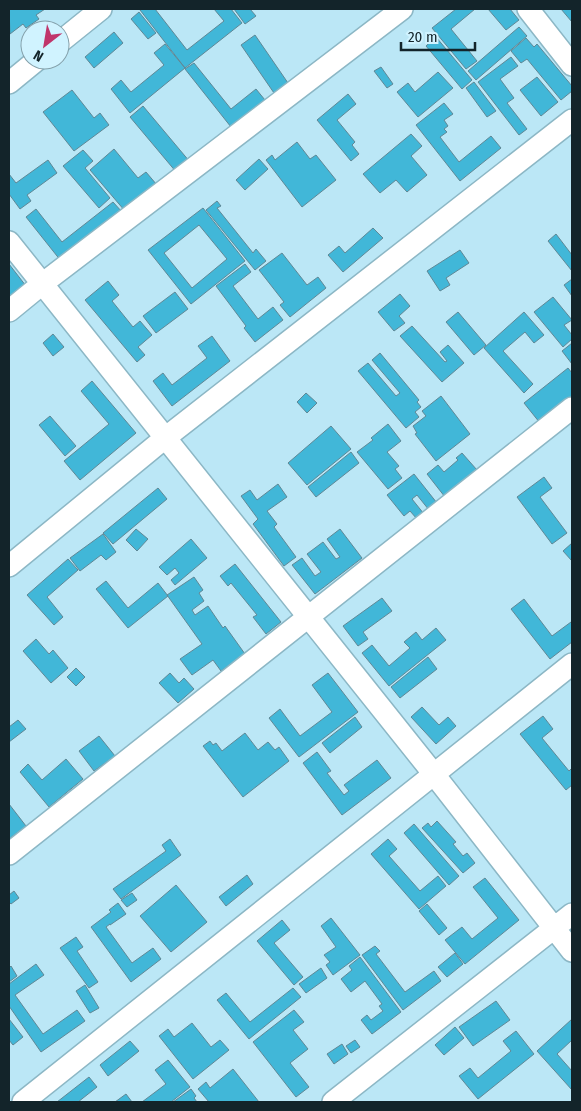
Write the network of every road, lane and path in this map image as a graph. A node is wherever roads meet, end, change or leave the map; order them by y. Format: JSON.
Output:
{"nodes":[{"id":1,"x":101,"y":9,"type":"edge"},
{"id":2,"x":402,"y":9,"type":"edge"},
{"id":3,"x":528,"y":9,"type":"edge"},
{"id":4,"x":70,"y":34,"type":"edge"},
{"id":5,"x":572,"y":65,"type":"edge"},
{"id":6,"x":25,"y":70,"type":"edge"},
{"id":7,"x":9,"y":83,"type":"edge"},
{"id":8,"x":572,"y":120,"type":"edge"},
{"id":9,"x":9,"y":242,"type":"edge"},
{"id":10,"x":42,"y":284,"type":"junction"},
{"id":11,"x":9,"y":311,"type":"edge"},
{"id":12,"x":572,"y":408,"type":"edge"},
{"id":13,"x":166,"y":438,"type":"junction"},
{"id":14,"x":9,"y":566,"type":"edge"},
{"id":15,"x":309,"y":617,"type":"junction"},
{"id":16,"x":572,"y":664,"type":"edge"},
{"id":17,"x":434,"y":775,"type":"junction"},
{"id":18,"x":9,"y":854,"type":"edge"},
{"id":19,"x":572,"y":914,"type":"edge"},
{"id":20,"x":554,"y":928,"type":"junction"},
{"id":21,"x":572,"y":951,"type":"edge"},
{"id":22,"x":23,"y":1102,"type":"edge"},
{"id":23,"x":333,"y":1102,"type":"edge"}],
"edges":[{"from":1,"to":4,"type":"street"},
{"from":2,"to":10,"type":"street"},
{"from":3,"to":5,"type":"street"},
{"from":6,"to":7,"type":"street"},
{"from":8,"to":13,"type":"street"},
{"from":9,"to":10,"type":"street"},
{"from":10,"to":11,"type":"street"},
{"from":10,"to":13,"type":"street"},
{"from":12,"to":15,"type":"street"},
{"from":13,"to":14,"type":"street"},
{"from":13,"to":15,"type":"street"},
{"from":15,"to":17,"type":"street"},
{"from":15,"to":18,"type":"street"},
{"from":16,"to":17,"type":"street"},
{"from":17,"to":20,"type":"street"},
{"from":17,"to":22,"type":"street"},
{"from":19,"to":20,"type":"street"},
{"from":20,"to":21,"type":"street"},
{"from":20,"to":23,"type":"street"}]}
